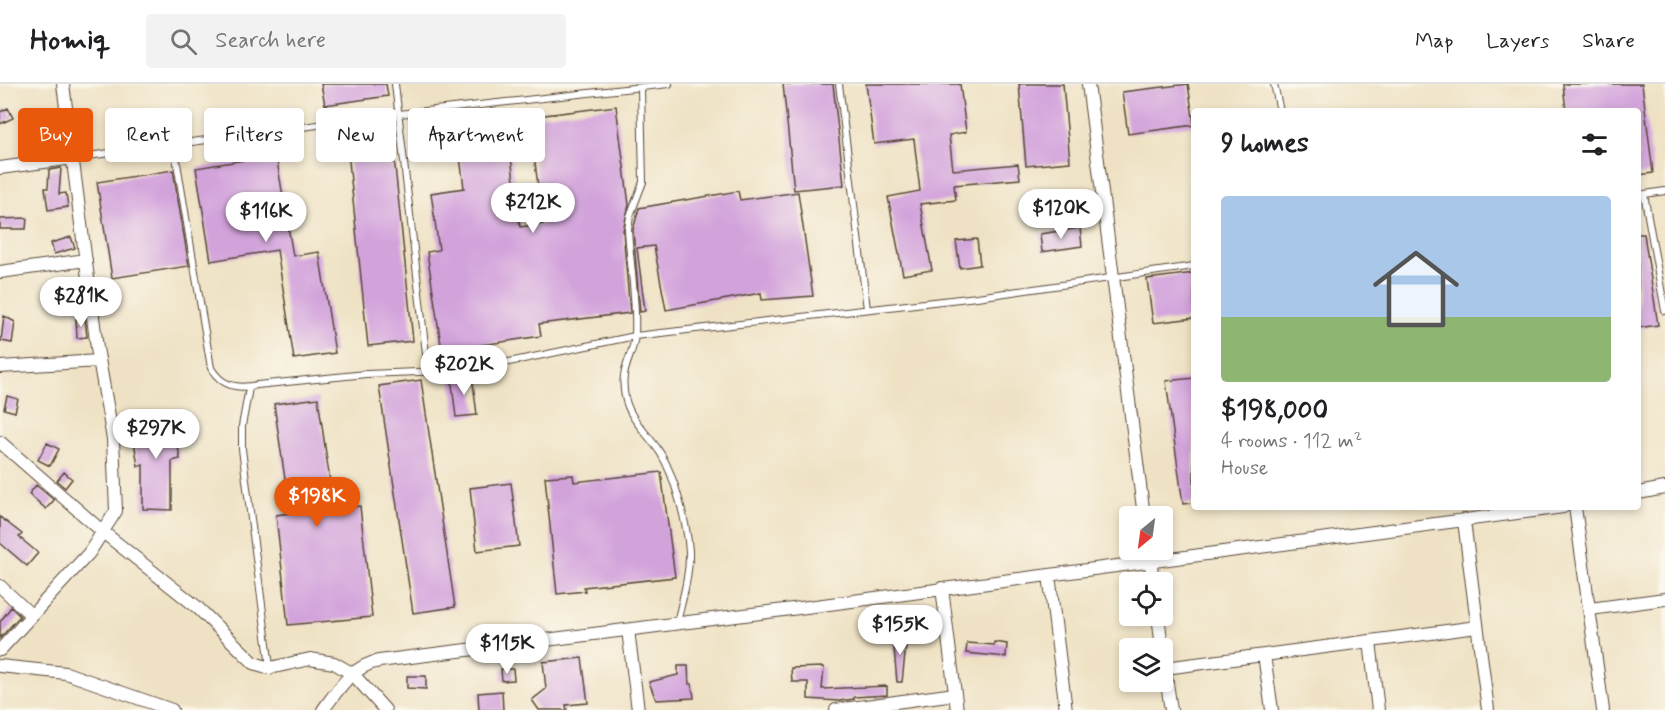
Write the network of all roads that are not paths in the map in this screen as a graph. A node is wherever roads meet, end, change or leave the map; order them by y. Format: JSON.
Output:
{"nodes":[{"id":1,"x":63,"y":84,"type":"edge"},
{"id":2,"x":395,"y":84,"type":"edge"},
{"id":3,"x":669,"y":84,"type":"edge"},
{"id":4,"x":839,"y":84,"type":"edge"},
{"id":5,"x":1088,"y":84,"type":"edge"},
{"id":6,"x":1274,"y":84,"type":"edge"},
{"id":7,"x":612,"y":88,"type":"edge"},
{"id":8,"x":641,"y":88,"type":"junction"},
{"id":9,"x":66,"y":108,"type":"edge"},
{"id":10,"x":1279,"y":108,"type":"edge"},
{"id":11,"x":399,"y":114,"type":"junction"},
{"id":12,"x":192,"y":143,"type":"edge"},
{"id":13,"x":44,"y":162,"type":"edge"},
{"id":14,"x":74,"y":162,"type":"edge"},
{"id":15,"x":177,"y":162,"type":"edge"},
{"id":16,"x":0,"y":168,"type":"edge"},
{"id":17,"x":1665,"y":191,"type":"edge"},
{"id":18,"x":1641,"y":194,"type":"edge"},
{"id":19,"x":86,"y":260,"type":"junction"},
{"id":20,"x":1191,"y":266,"type":"edge"},
{"id":21,"x":0,"y":272,"type":"edge"},
{"id":22,"x":1112,"y":279,"type":"junction"},
{"id":23,"x":867,"y":309,"type":"junction"},
{"id":24,"x":1665,"y":311,"type":"edge"},
{"id":25,"x":635,"y":336,"type":"junction"},
{"id":26,"x":99,"y":361,"type":"junction"},
{"id":27,"x":0,"y":367,"type":"edge"},
{"id":28,"x":428,"y":370,"type":"junction"},
{"id":29,"x":249,"y":388,"type":"junction"},
{"id":30,"x":0,"y":442,"type":"edge"},
{"id":31,"x":1665,"y":488,"type":"edge"},
{"id":32,"x":1641,"y":492,"type":"edge"},
{"id":33,"x":1143,"y":506,"type":"edge"},
{"id":34,"x":1540,"y":510,"type":"edge"},
{"id":35,"x":1575,"y":510,"type":"edge"},
{"id":36,"x":1464,"y":520,"type":"junction"},
{"id":37,"x":103,"y":532,"type":"junction"},
{"id":38,"x":1150,"y":560,"type":"edge"},
{"id":39,"x":1151,"y":564,"type":"junction"},
{"id":40,"x":1152,"y":572,"type":"edge"},
{"id":41,"x":1049,"y":575,"type":"junction"},
{"id":42,"x":0,"y":586,"type":"edge"},
{"id":43,"x":942,"y":588,"type":"junction"},
{"id":44,"x":1665,"y":599,"type":"edge"},
{"id":45,"x":1590,"y":609,"type":"junction"},
{"id":46,"x":31,"y":615,"type":"junction"},
{"id":47,"x":677,"y":623,"type":"junction"},
{"id":48,"x":1477,"y":627,"type":"junction"},
{"id":49,"x":628,"y":630,"type":"junction"},
{"id":50,"x":1370,"y":641,"type":"junction"},
{"id":51,"x":0,"y":650,"type":"edge"},
{"id":52,"x":1264,"y":655,"type":"junction"},
{"id":53,"x":0,"y":666,"type":"edge"},
{"id":54,"x":1173,"y":667,"type":"edge"},
{"id":55,"x":270,"y":668,"type":"junction"},
{"id":56,"x":353,"y":674,"type":"junction"},
{"id":57,"x":1168,"y":692,"type":"edge"},
{"id":58,"x":955,"y":694,"type":"junction"},
{"id":59,"x":172,"y":710,"type":"edge"},
{"id":60,"x":323,"y":710,"type":"edge"},
{"id":61,"x":386,"y":710,"type":"edge"},
{"id":62,"x":638,"y":710,"type":"edge"},
{"id":63,"x":836,"y":710,"type":"edge"},
{"id":64,"x":957,"y":710,"type":"edge"},
{"id":65,"x":1066,"y":710,"type":"edge"},
{"id":66,"x":1171,"y":710,"type":"edge"},
{"id":67,"x":1272,"y":710,"type":"edge"},
{"id":68,"x":1378,"y":710,"type":"edge"},
{"id":69,"x":1488,"y":710,"type":"edge"},
{"id":70,"x":1603,"y":710,"type":"edge"}],
"edges":[{"from":1,"to":9,"type":"street"},
{"from":2,"to":11,"type":"lane"},
{"from":3,"to":8,"type":"lane"},
{"from":4,"to":23,"type":"lane"},
{"from":5,"to":22,"type":"street"},
{"from":6,"to":10,"type":"lane"},
{"from":7,"to":8,"type":"lane"},
{"from":7,"to":11,"type":"lane"},
{"from":8,"to":25,"type":"lane"},
{"from":11,"to":12,"type":"lane"},
{"from":11,"to":28,"type":"lane"},
{"from":13,"to":16,"type":"street"},
{"from":14,"to":19,"type":"street"},
{"from":15,"to":29,"type":"lane"},
{"from":17,"to":18,"type":"lane"},
{"from":18,"to":24,"type":"lane"},
{"from":19,"to":21,"type":"street"},
{"from":19,"to":26,"type":"street"},
{"from":20,"to":22,"type":"lane"},
{"from":22,"to":23,"type":"lane"},
{"from":22,"to":33,"type":"street"},
{"from":23,"to":25,"type":"lane"},
{"from":25,"to":28,"type":"lane"},
{"from":25,"to":47,"type":"lane"},
{"from":26,"to":27,"type":"street"},
{"from":26,"to":37,"type":"street"},
{"from":28,"to":29,"type":"lane"},
{"from":29,"to":55,"type":"lane"},
{"from":30,"to":37,"type":"street"},
{"from":31,"to":32,"type":"street"},
{"from":34,"to":36,"type":"street"},
{"from":35,"to":45,"type":"street"},
{"from":36,"to":39,"type":"street"},
{"from":36,"to":48,"type":"street"},
{"from":37,"to":46,"type":"street"},
{"from":37,"to":55,"type":"street"},
{"from":38,"to":39,"type":"street"},
{"from":39,"to":40,"type":"street"},
{"from":39,"to":41,"type":"street"},
{"from":41,"to":43,"type":"street"},
{"from":41,"to":65,"type":"street"},
{"from":42,"to":46,"type":"street"},
{"from":43,"to":47,"type":"street"},
{"from":43,"to":58,"type":"street"},
{"from":44,"to":45,"type":"street"},
{"from":45,"to":70,"type":"street"},
{"from":46,"to":51,"type":"street"},
{"from":47,"to":49,"type":"street"},
{"from":48,"to":50,"type":"street"},
{"from":48,"to":69,"type":"street"},
{"from":49,"to":56,"type":"street"},
{"from":49,"to":62,"type":"street"},
{"from":50,"to":52,"type":"street"},
{"from":50,"to":68,"type":"street"},
{"from":52,"to":54,"type":"street"},
{"from":52,"to":67,"type":"street"},
{"from":53,"to":59,"type":"street"},
{"from":55,"to":56,"type":"street"},
{"from":56,"to":60,"type":"street"},
{"from":56,"to":61,"type":"street"},
{"from":57,"to":66,"type":"street"},
{"from":58,"to":63,"type":"street"},
{"from":58,"to":64,"type":"street"}]}
